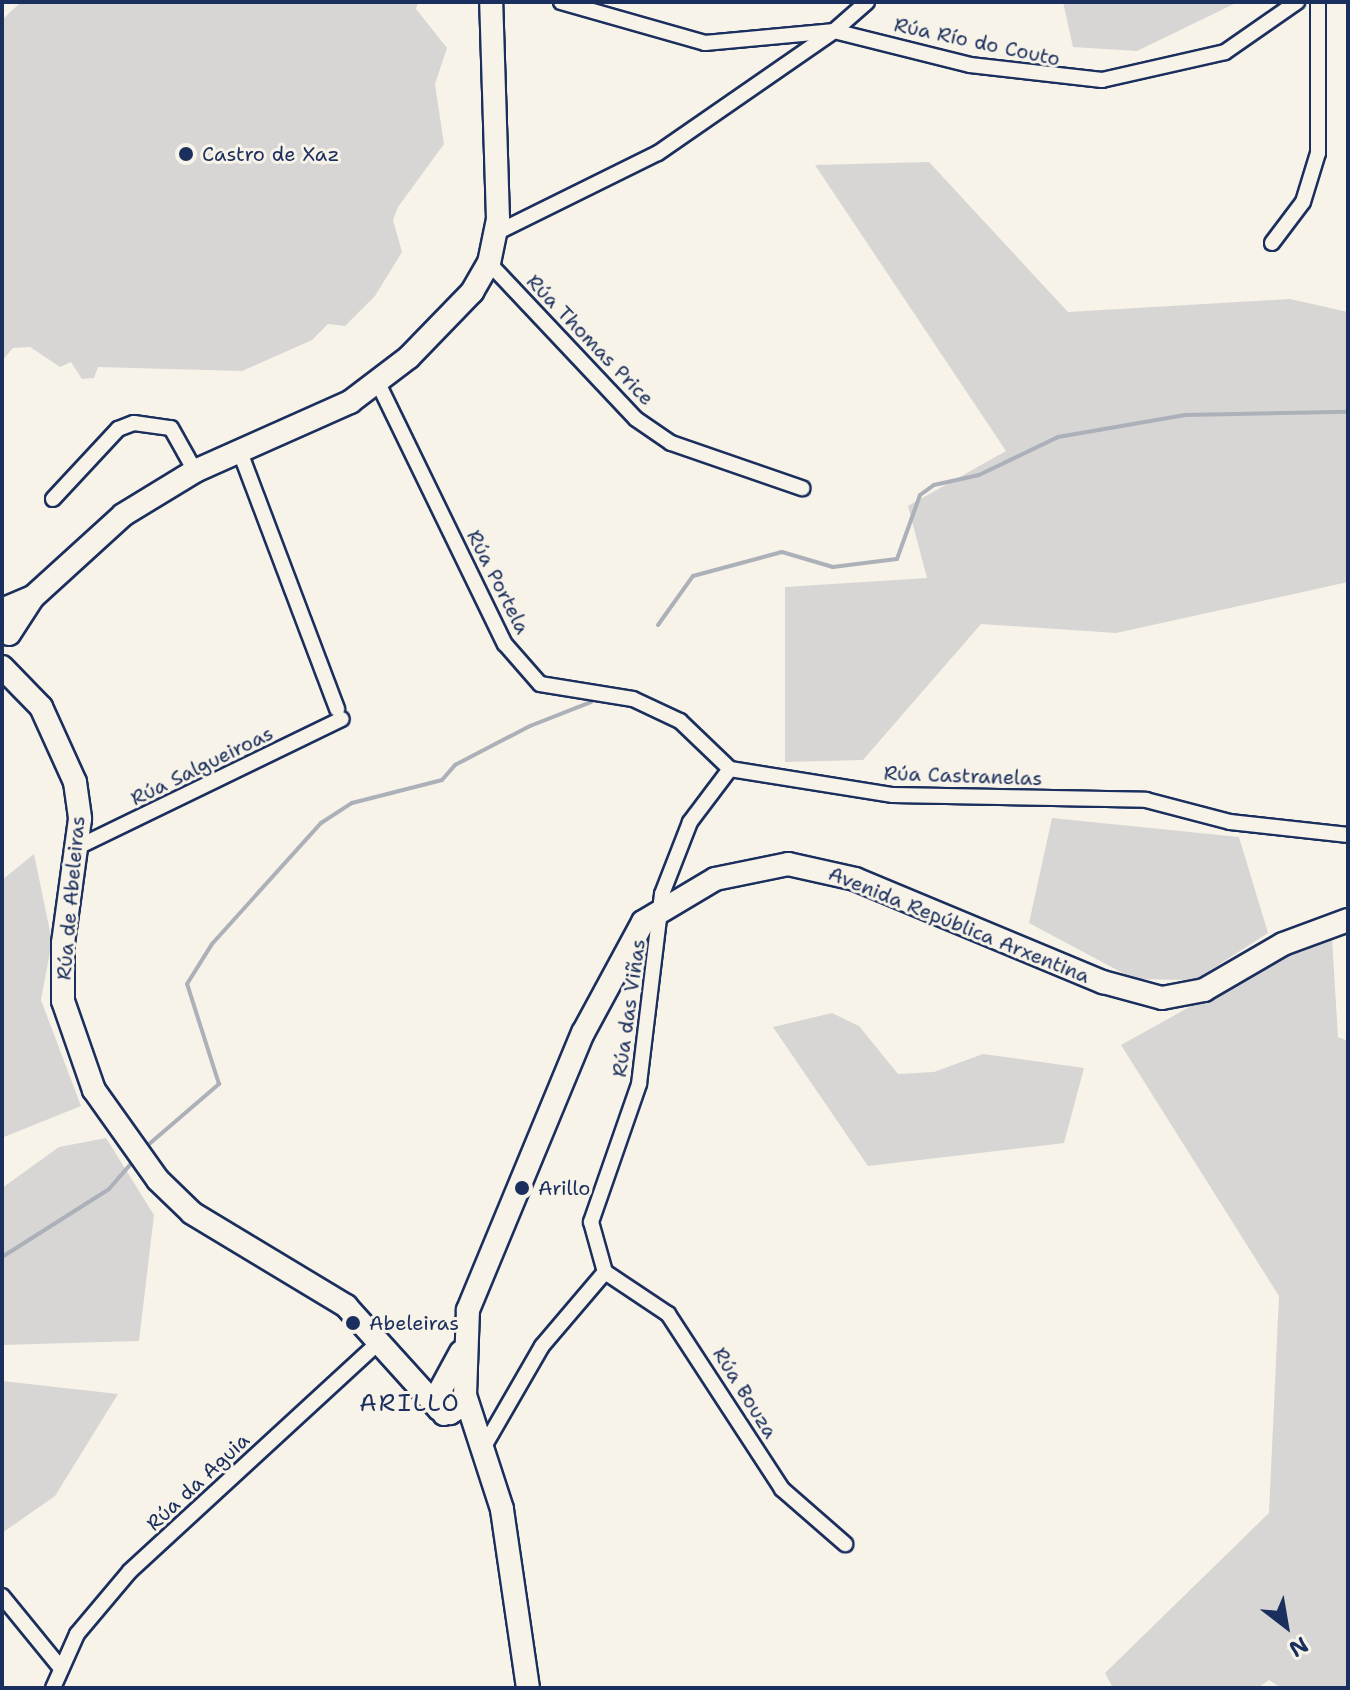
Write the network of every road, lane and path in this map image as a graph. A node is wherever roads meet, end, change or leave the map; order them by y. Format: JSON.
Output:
{"nodes":[{"id":1,"x":491,"y":2,"type":"edge"},
{"id":2,"x":561,"y":2,"type":"edge"},
{"id":3,"x":867,"y":2,"type":"edge"},
{"id":4,"x":1297,"y":2,"type":"edge"},
{"id":5,"x":1318,"y":2,"type":"edge"},
{"id":6,"x":834,"y":31,"type":"junction"},
{"id":7,"x":496,"y":233,"type":"junction"},
{"id":8,"x":1272,"y":243,"type":"dead end"},
{"id":9,"x":489,"y":263,"type":"junction"},
{"id":10,"x":378,"y":383,"type":"junction"},
{"id":11,"x":240,"y":452,"type":"junction"},
{"id":12,"x":195,"y":471,"type":"junction"},
{"id":13,"x":802,"y":488,"type":"dead end"},
{"id":14,"x":53,"y":499,"type":"dead end"},
{"id":15,"x":33,"y":597,"type":"junction"},
{"id":16,"x":2,"y":610,"type":"edge"},
{"id":17,"x":5,"y":635,"type":"edge"},
{"id":18,"x":2,"y":667,"type":"edge"},
{"id":19,"x":23,"y":685,"type":"junction"},
{"id":20,"x":730,"y":769,"type":"junction"},
{"id":21,"x":1348,"y":835,"type":"edge"},
{"id":22,"x":78,"y":847,"type":"junction"},
{"id":23,"x":662,"y":906,"type":"junction"},
{"id":24,"x":1348,"y":920,"type":"edge"},
{"id":25,"x":605,"y":1272,"type":"junction"},
{"id":26,"x":380,"y":1341,"type":"junction"},
{"id":27,"x":462,"y":1347,"type":"junction"},
{"id":28,"x":398,"y":1362,"type":"junction"},
{"id":29,"x":440,"y":1385,"type":"junction"},
{"id":30,"x":466,"y":1398,"type":"junction"},
{"id":31,"x":439,"y":1409,"type":"junction"},
{"id":32,"x":482,"y":1450,"type":"junction"},
{"id":33,"x":845,"y":1544,"type":"dead end"},
{"id":34,"x":2,"y":1596,"type":"edge"},
{"id":35,"x":60,"y":1667,"type":"junction"},
{"id":36,"x":53,"y":1688,"type":"edge"},
{"id":37,"x":528,"y":1688,"type":"edge"}],
"edges":[{"from":1,"to":7,"type":"street"},
{"from":2,"to":6,"type":"street","name":"Rúa Río do Couto"},
{"from":3,"to":6,"type":"street"},
{"from":4,"to":6,"type":"street","name":"Rúa Río do Couto"},
{"from":5,"to":8,"type":"street"},
{"from":6,"to":7,"type":"street"},
{"from":7,"to":9,"type":"street"},
{"from":9,"to":10,"type":"street"},
{"from":9,"to":13,"type":"street","name":"Rúa Thomas Price"},
{"from":10,"to":11,"type":"street"},
{"from":10,"to":20,"type":"street","name":"Rúa Portela"},
{"from":11,"to":12,"type":"street"},
{"from":11,"to":22,"type":"street","name":"Rúa Salgueiroas"},
{"from":12,"to":14,"type":"street"},
{"from":12,"to":15,"type":"street"},
{"from":15,"to":16,"type":"street"},
{"from":15,"to":17,"type":"street"},
{"from":17,"to":19,"type":"street","name":"Rúa de Abeleiras"},
{"from":18,"to":19,"type":"street","name":"Rúa de Abeleiras"},
{"from":19,"to":22,"type":"street","name":"Rúa de Abeleiras"},
{"from":20,"to":21,"type":"street","name":"Rúa Castranelas"},
{"from":20,"to":23,"type":"street"},
{"from":22,"to":26,"type":"street","name":"Rúa de Abeleiras"},
{"from":23,"to":24,"type":"street","name":"Avenida República Arxentina"},
{"from":23,"to":25,"type":"street","name":"Rúa das Viñas"},
{"from":23,"to":27,"type":"street","name":"Avenida República Arxentina"},
{"from":25,"to":32,"type":"street"},
{"from":25,"to":33,"type":"street","name":"Rúa Bouza"},
{"from":26,"to":28,"type":"street","name":"Rúa de Abeleiras"},
{"from":26,"to":35,"type":"street","name":"Rúa da Aguia"},
{"from":27,"to":29,"type":"street","name":"Avenida República Arxentina"},
{"from":27,"to":30,"type":"street","name":"Avenida República Arxentina"},
{"from":28,"to":29,"type":"street","name":"Rúa de Abeleiras"},
{"from":28,"to":31,"type":"street","name":"Rúa de Abeleiras"},
{"from":29,"to":30,"type":"street","name":"Rúa de Abeleiras"},
{"from":29,"to":31,"type":"street","name":"Avenida República Arxentina"},
{"from":30,"to":31,"type":"street"},
{"from":30,"to":32,"type":"street","name":"Avenida República Arxentina"},
{"from":31,"to":32,"type":"street"},
{"from":32,"to":37,"type":"street","name":"Avenida República Arxentina"},
{"from":34,"to":35,"type":"street"},
{"from":35,"to":36,"type":"street","name":"Rúa da Aguia"}]}
